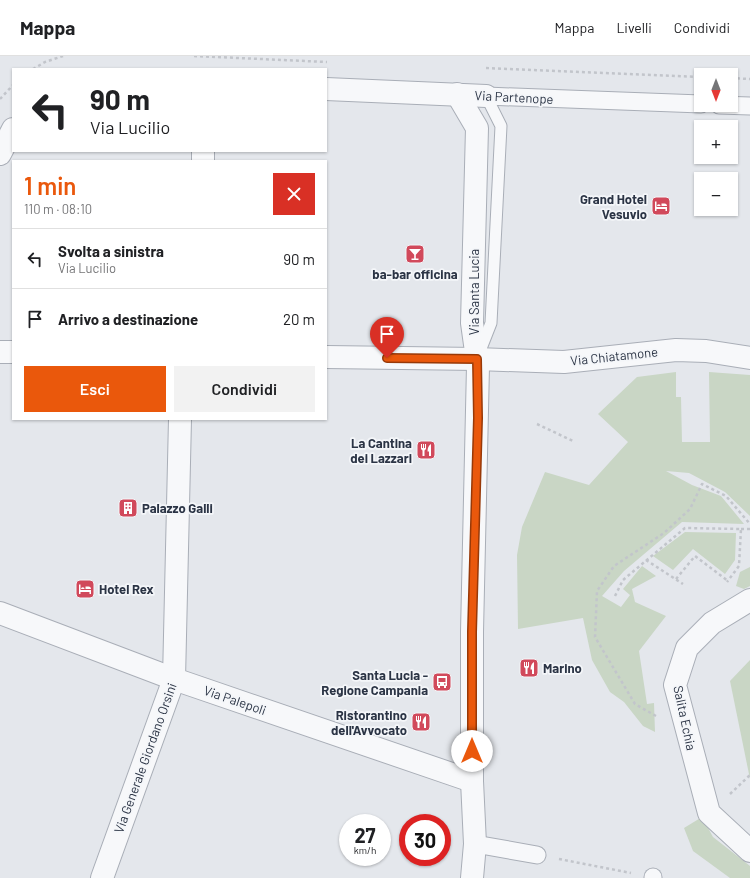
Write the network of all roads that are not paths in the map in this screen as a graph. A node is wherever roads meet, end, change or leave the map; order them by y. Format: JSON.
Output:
{"nodes":[{"id":1,"x":327,"y":89,"type":"edge"},
{"id":2,"x":457,"y":94,"type":"junction"},
{"id":3,"x":486,"y":96,"type":"junction"},
{"id":4,"x":694,"y":104,"type":"edge"},
{"id":5,"x":738,"y":106,"type":"edge"},
{"id":6,"x":750,"y":106,"type":"edge"},
{"id":7,"x":12,"y":131,"type":"edge"},
{"id":8,"x":0,"y":154,"type":"edge"},
{"id":9,"x":0,"y":352,"type":"edge"},
{"id":10,"x":12,"y":352,"type":"edge"},
{"id":11,"x":327,"y":357,"type":"edge"},
{"id":12,"x":750,"y":358,"type":"edge"},
{"id":13,"x":477,"y":359,"type":"junction"},
{"id":14,"x":180,"y":420,"type":"edge"},
{"id":15,"x":750,"y":600,"type":"edge"},
{"id":16,"x":0,"y":613,"type":"edge"},
{"id":17,"x":174,"y":679,"type":"junction"},
{"id":18,"x":472,"y":781,"type":"junction"},
{"id":19,"x":475,"y":844,"type":"junction"},
{"id":20,"x":750,"y":851,"type":"edge"},
{"id":21,"x":537,"y":855,"type":"road end"},
{"id":22,"x":102,"y":878,"type":"edge"},
{"id":23,"x":472,"y":878,"type":"edge"}],
"edges":[{"from":1,"to":2,"type":"street","name":"Via Partenope"},
{"from":2,"to":3,"type":"street","name":"Via Partenope"},
{"from":2,"to":13,"type":"street","name":"Via Santa Lucia"},
{"from":3,"to":4,"type":"street","name":"Via Partenope"},
{"from":3,"to":13,"type":"lane"},
{"from":5,"to":6,"type":"street"},
{"from":7,"to":8,"type":"street"},
{"from":9,"to":10,"type":"street"},
{"from":11,"to":13,"type":"street","name":"Via Chiatamone"},
{"from":12,"to":13,"type":"street","name":"Via Chiatamone"},
{"from":13,"to":18,"type":"street","name":"Via Santa Lucia"},
{"from":14,"to":17,"type":"street","name":"Via Generale Giordano Orsini"},
{"from":15,"to":20,"type":"street","name":"Salita Echia"},
{"from":16,"to":17,"type":"street","name":"Via Palepoli"},
{"from":17,"to":18,"type":"street","name":"Via Palepoli"},
{"from":17,"to":22,"type":"street","name":"Via Generale Giordano Orsini"},
{"from":18,"to":19,"type":"street","name":"Via Santa Lucia"},
{"from":19,"to":21,"type":"street"},
{"from":19,"to":23,"type":"street","name":"Via Santa Lucia"}]}
